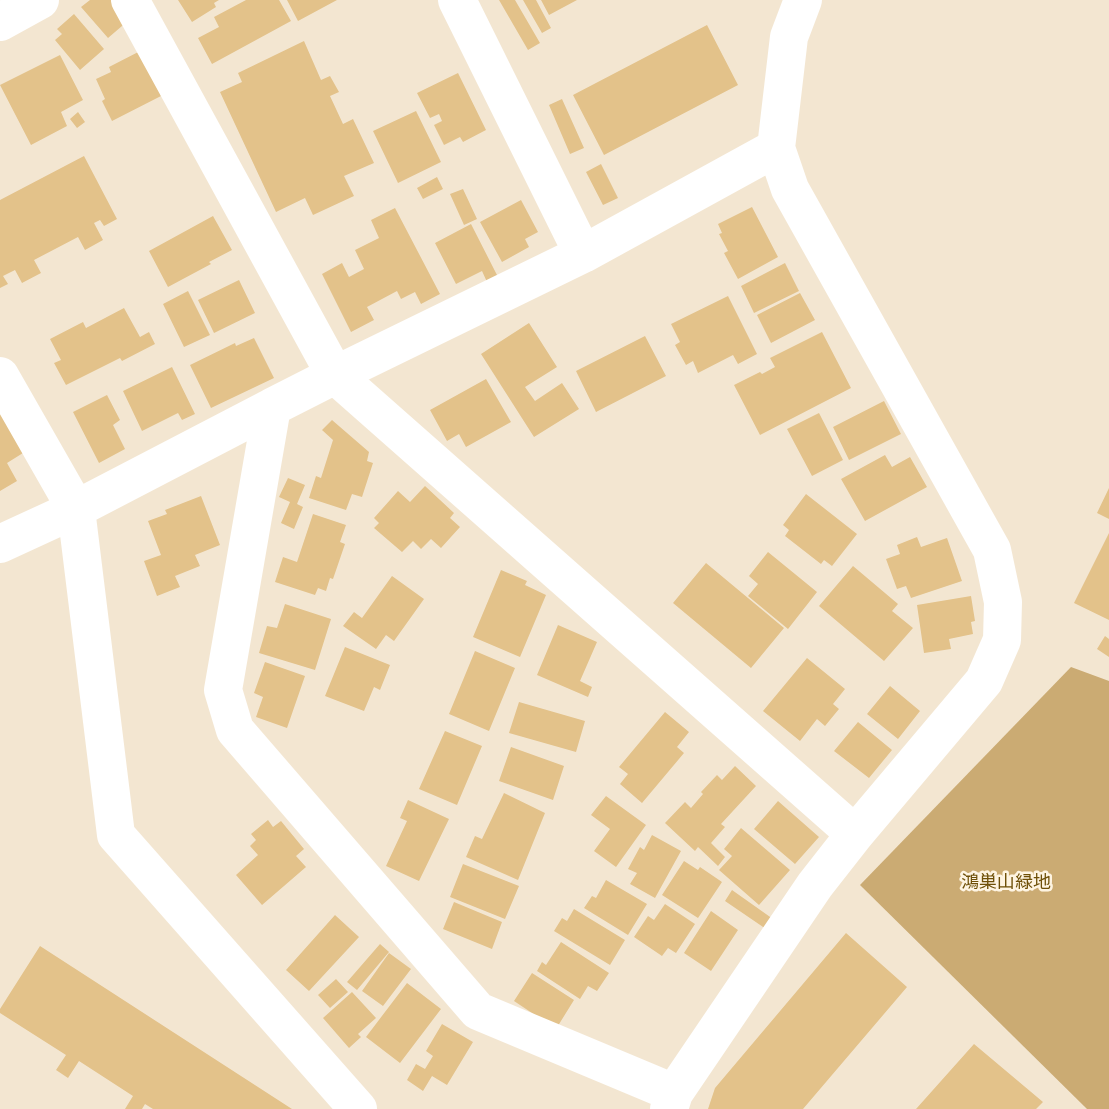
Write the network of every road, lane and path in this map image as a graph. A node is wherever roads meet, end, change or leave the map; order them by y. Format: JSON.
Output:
{"nodes":[{"id":1,"x":40,"y":0,"type":"edge"},
{"id":2,"x":130,"y":0,"type":"edge"},
{"id":3,"x":457,"y":0,"type":"edge"},
{"id":4,"x":803,"y":0,"type":"edge"},
{"id":5,"x":0,"y":22,"type":"edge"},
{"id":6,"x":776,"y":148,"type":"junction"},
{"id":7,"x":583,"y":254,"type":"junction"},
{"id":8,"x":335,"y":375,"type":"junction"},
{"id":9,"x":0,"y":376,"type":"edge"},
{"id":10,"x":272,"y":407,"type":"junction"},
{"id":11,"x":76,"y":509,"type":"junction"},
{"id":12,"x":0,"y":544,"type":"edge"},
{"id":13,"x":855,"y":834,"type":"junction"},
{"id":14,"x":671,"y":1101,"type":"edge"},
{"id":15,"x":358,"y":1109,"type":"edge"}],
"edges":[{"from":1,"to":5,"type":"street"},
{"from":2,"to":8,"type":"street"},
{"from":3,"to":7,"type":"street"},
{"from":4,"to":6,"type":"street"},
{"from":6,"to":7,"type":"street"},
{"from":6,"to":13,"type":"street"},
{"from":7,"to":8,"type":"street"},
{"from":8,"to":10,"type":"street"},
{"from":8,"to":13,"type":"street"},
{"from":9,"to":11,"type":"street"},
{"from":10,"to":11,"type":"street"},
{"from":10,"to":14,"type":"street"},
{"from":11,"to":12,"type":"street"},
{"from":11,"to":15,"type":"street"},
{"from":13,"to":14,"type":"street"}]}
